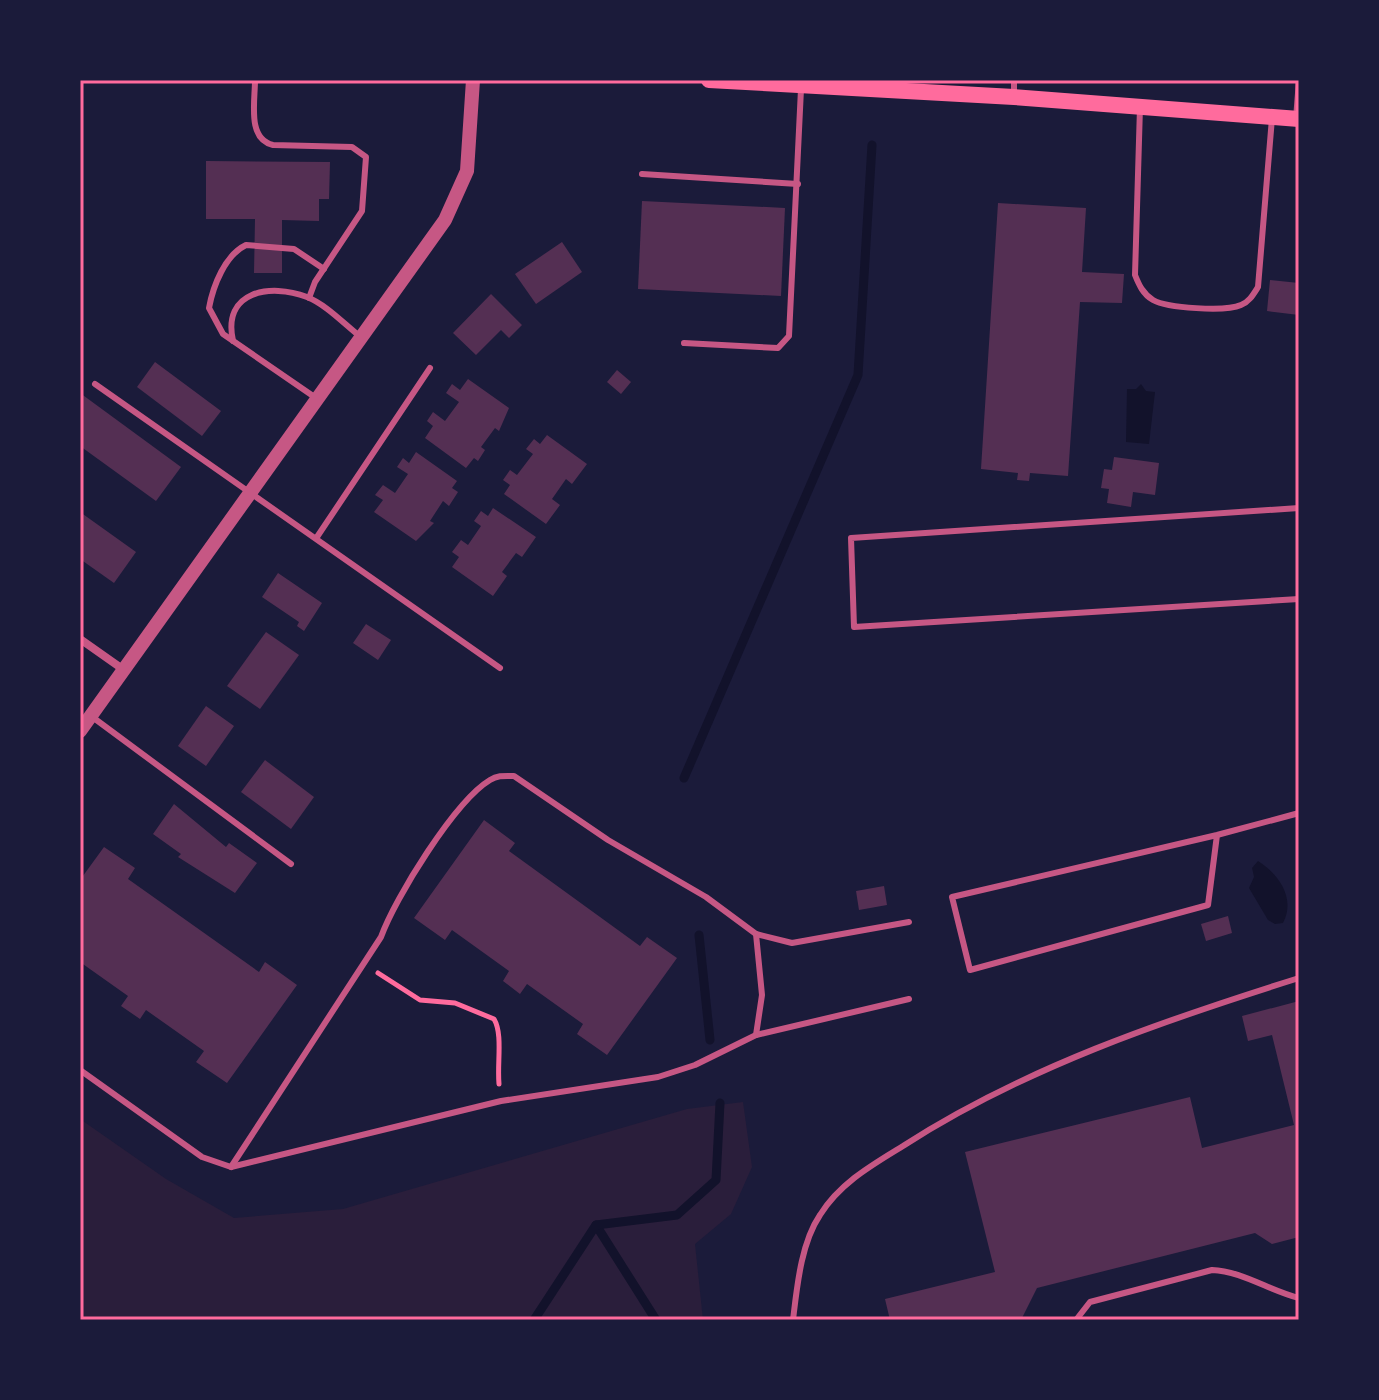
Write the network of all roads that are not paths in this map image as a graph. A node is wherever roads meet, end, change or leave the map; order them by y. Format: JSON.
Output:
{"nodes":[{"id":1,"x":255,"y":80,"type":"edge"},
{"id":2,"x":473,"y":80,"type":"edge"},
{"id":3,"x":709,"y":80,"type":"edge"},
{"id":4,"x":1299,"y":80,"type":"edge"},
{"id":5,"x":801,"y":85,"type":"junction"},
{"id":6,"x":1014,"y":88,"type":"edge"},
{"id":7,"x":1140,"y":107,"type":"junction"},
{"id":8,"x":1272,"y":117,"type":"junction"},
{"id":9,"x":1298,"y":119,"type":"edge"},
{"id":10,"x":642,"y":174,"type":"dead end"},
{"id":11,"x":798,"y":184,"type":"junction"},
{"id":12,"x":324,"y":269,"type":"junction"},
{"id":13,"x":309,"y":298,"type":"junction"},
{"id":14,"x":362,"y":338,"type":"junction"},
{"id":15,"x":233,"y":342,"type":"junction"},
{"id":16,"x":684,"y":343,"type":"dead end"},
{"id":17,"x":430,"y":368,"type":"dead end"},
{"id":18,"x":95,"y":384,"type":"dead end"},
{"id":19,"x":319,"y":400,"type":"junction"},
{"id":20,"x":252,"y":494,"type":"junction"},
{"id":21,"x":1299,"y":508,"type":"edge"},
{"id":22,"x":317,"y":537,"type":"junction"},
{"id":23,"x":1299,"y":599,"type":"edge"},
{"id":24,"x":80,"y":639,"type":"edge"},
{"id":25,"x":500,"y":668,"type":"dead end"},
{"id":26,"x":124,"y":671,"type":"junction"},
{"id":27,"x":91,"y":716,"type":"junction"},
{"id":28,"x":80,"y":731,"type":"edge"},
{"id":29,"x":1299,"y":813,"type":"edge"},
{"id":30,"x":1217,"y":835,"type":"junction"},
{"id":31,"x":291,"y":864,"type":"dead end"},
{"id":32,"x":909,"y":922,"type":"dead end"},
{"id":33,"x":756,"y":934,"type":"junction"},
{"id":34,"x":1299,"y":978,"type":"edge"},
{"id":35,"x":909,"y":999,"type":"dead end"},
{"id":36,"x":756,"y":1035,"type":"junction"},
{"id":37,"x":80,"y":1070,"type":"edge"},
{"id":38,"x":231,"y":1167,"type":"junction"},
{"id":39,"x":1299,"y":1298,"type":"edge"},
{"id":40,"x":793,"y":1320,"type":"edge"},
{"id":41,"x":1076,"y":1320,"type":"edge"}],
"edges":[{"from":1,"to":12,"type":"lane"},
{"from":2,"to":14,"type":"street"},
{"from":3,"to":5,"type":"main road"},
{"from":4,"to":9,"type":"lane"},
{"from":5,"to":6,"type":"main road"},
{"from":5,"to":11,"type":"lane"},
{"from":6,"to":7,"type":"main road"},
{"from":7,"to":8,"type":"main road"},
{"from":7,"to":8,"type":"lane"},
{"from":8,"to":9,"type":"main road"},
{"from":10,"to":11,"type":"lane"},
{"from":11,"to":16,"type":"lane"},
{"from":12,"to":13,"type":"lane"},
{"from":12,"to":15,"type":"lane"},
{"from":13,"to":14,"type":"lane"},
{"from":13,"to":15,"type":"lane"},
{"from":14,"to":19,"type":"street"},
{"from":15,"to":19,"type":"lane"},
{"from":17,"to":22,"type":"lane"},
{"from":18,"to":20,"type":"lane"},
{"from":19,"to":20,"type":"street"},
{"from":20,"to":22,"type":"lane"},
{"from":20,"to":26,"type":"street"},
{"from":21,"to":23,"type":"lane"},
{"from":22,"to":25,"type":"lane"},
{"from":24,"to":26,"type":"street"},
{"from":26,"to":27,"type":"street"},
{"from":27,"to":28,"type":"street"},
{"from":27,"to":31,"type":"lane"},
{"from":29,"to":30,"type":"lane"},
{"from":30,"to":30,"type":"lane"},
{"from":32,"to":33,"type":"lane"},
{"from":33,"to":36,"type":"lane"},
{"from":33,"to":38,"type":"lane"},
{"from":34,"to":40,"type":"lane"},
{"from":35,"to":36,"type":"lane"},
{"from":36,"to":38,"type":"lane"},
{"from":37,"to":38,"type":"lane"},
{"from":39,"to":41,"type":"lane"}]}
